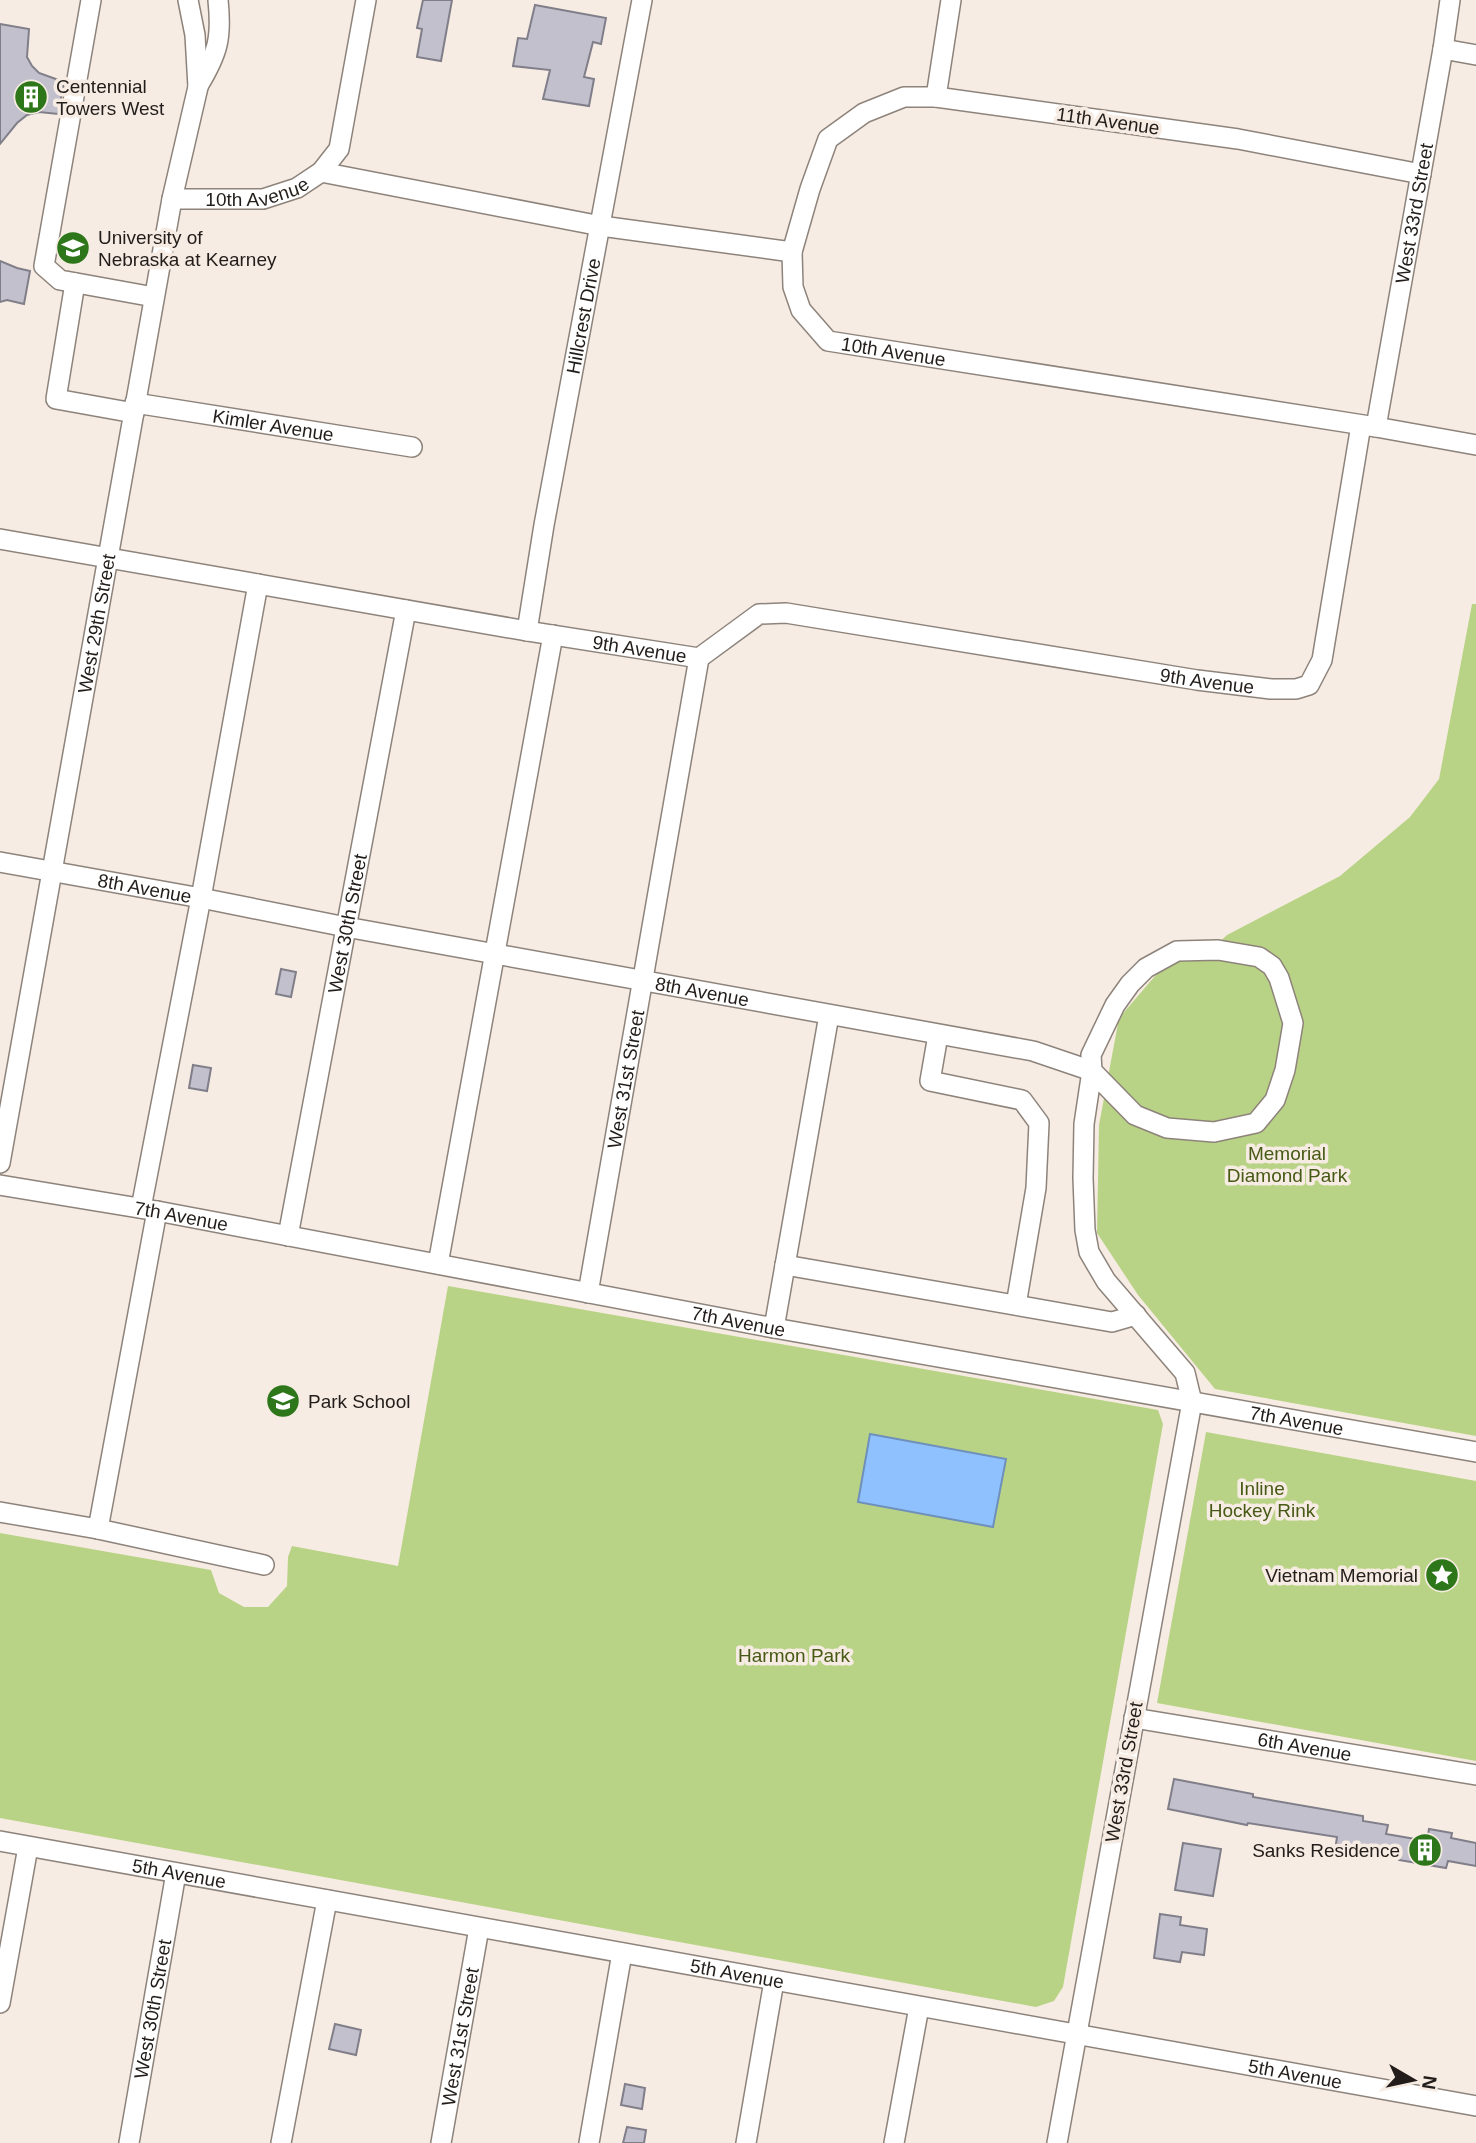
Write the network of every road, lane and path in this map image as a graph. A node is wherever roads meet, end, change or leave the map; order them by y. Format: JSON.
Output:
{"nodes":[{"id":1,"x":91,"y":0,"type":"edge"},
{"id":2,"x":188,"y":0,"type":"edge"},
{"id":3,"x":366,"y":0,"type":"edge"},
{"id":4,"x":642,"y":0,"type":"edge"},
{"id":5,"x":951,"y":0,"type":"edge"},
{"id":6,"x":1450,"y":0,"type":"edge"},
{"id":7,"x":220,"y":2,"type":"edge"},
{"id":8,"x":1443,"y":49,"type":"junction"},
{"id":9,"x":1476,"y":55,"type":"edge"},
{"id":10,"x":198,"y":87,"type":"junction"},
{"id":11,"x":936,"y":97,"type":"junction"},
{"id":12,"x":321,"y":172,"type":"junction"},
{"id":13,"x":1421,"y":174,"type":"junction"},
{"id":14,"x":172,"y":199,"type":"junction"},
{"id":15,"x":601,"y":226,"type":"junction"},
{"id":16,"x":792,"y":252,"type":"junction"},
{"id":17,"x":75,"y":283,"type":"junction"},
{"id":18,"x":154,"y":297,"type":"junction"},
{"id":19,"x":134,"y":408,"type":"junction"},
{"id":20,"x":1368,"y":426,"type":"junction"},
{"id":21,"x":1476,"y":445,"type":"edge"},
{"id":22,"x":412,"y":447,"type":"dead end"},
{"id":23,"x":0,"y":539,"type":"edge"},
{"id":24,"x":108,"y":558,"type":"junction"},
{"id":25,"x":258,"y":584,"type":"junction"},
{"id":26,"x":405,"y":610,"type":"junction"},
{"id":27,"x":527,"y":631,"type":"junction"},
{"id":28,"x":553,"y":635,"type":"junction"},
{"id":29,"x":699,"y":658,"type":"junction"},
{"id":30,"x":1309,"y":685,"type":"joint"},
{"id":31,"x":0,"y":862,"type":"edge"},
{"id":32,"x":52,"y":872,"type":"junction"},
{"id":33,"x":201,"y":898,"type":"junction"},
{"id":34,"x":346,"y":927,"type":"junction"},
{"id":35,"x":495,"y":954,"type":"junction"},
{"id":36,"x":642,"y":981,"type":"junction"},
{"id":37,"x":829,"y":1015,"type":"junction"},
{"id":38,"x":938,"y":1035,"type":"junction"},
{"id":39,"x":1092,"y":1071,"type":"junction"},
{"id":40,"x":0,"y":1163,"type":"edge"},
{"id":41,"x":0,"y":1185,"type":"edge"},
{"id":42,"x":149,"y":1210,"type":"junction"},
{"id":43,"x":288,"y":1236,"type":"junction"},
{"id":44,"x":438,"y":1264,"type":"junction"},
{"id":45,"x":785,"y":1265,"type":"junction"},
{"id":46,"x":588,"y":1293,"type":"junction"},
{"id":47,"x":1016,"y":1305,"type":"junction"},
{"id":48,"x":1136,"y":1315,"type":"junction"},
{"id":49,"x":774,"y":1328,"type":"junction"},
{"id":50,"x":1192,"y":1402,"type":"junction"},
{"id":51,"x":1476,"y":1452,"type":"edge"},
{"id":52,"x":0,"y":1512,"type":"edge"},
{"id":53,"x":98,"y":1529,"type":"junction"},
{"id":54,"x":264,"y":1565,"type":"dead end"},
{"id":55,"x":1134,"y":1718,"type":"junction"},
{"id":56,"x":1476,"y":1774,"type":"edge"},
{"id":57,"x":0,"y":1841,"type":"edge"},
{"id":58,"x":28,"y":1847,"type":"junction"},
{"id":59,"x":176,"y":1873,"type":"junction"},
{"id":60,"x":327,"y":1900,"type":"junction"},
{"id":61,"x":479,"y":1928,"type":"junction"},
{"id":62,"x":622,"y":1953,"type":"junction"},
{"id":63,"x":774,"y":1981,"type":"junction"},
{"id":64,"x":0,"y":2003,"type":"edge"},
{"id":65,"x":919,"y":2007,"type":"junction"},
{"id":66,"x":1077,"y":2035,"type":"junction"},
{"id":67,"x":1476,"y":2106,"type":"edge"},
{"id":68,"x":129,"y":2143,"type":"edge"},
{"id":69,"x":281,"y":2143,"type":"edge"},
{"id":70,"x":441,"y":2143,"type":"edge"},
{"id":71,"x":589,"y":2143,"type":"edge"},
{"id":72,"x":746,"y":2143,"type":"edge"},
{"id":73,"x":894,"y":2143,"type":"edge"},
{"id":74,"x":1057,"y":2143,"type":"edge"}],
"edges":[{"from":1,"to":17,"type":"street"},
{"from":2,"to":10,"type":"street","name":"West 29th Street"},
{"from":3,"to":12,"type":"street"},
{"from":4,"to":15,"type":"street","name":"Hillcrest Drive"},
{"from":5,"to":11,"type":"street"},
{"from":6,"to":8,"type":"street","name":"West 33rd Street"},
{"from":7,"to":10,"type":"street","name":"West 29th Street"},
{"from":8,"to":9,"type":"street"},
{"from":8,"to":13,"type":"street","name":"West 33rd Street"},
{"from":10,"to":14,"type":"street","name":"West 29th Street"},
{"from":11,"to":13,"type":"street","name":"11th Avenue"},
{"from":11,"to":16,"type":"street","name":"11th Avenue"},
{"from":12,"to":14,"type":"street","name":"10th Avenue"},
{"from":12,"to":15,"type":"street","name":"10th Avenue"},
{"from":13,"to":20,"type":"street","name":"West 33rd Street"},
{"from":14,"to":18,"type":"street","name":"West 29th Street"},
{"from":15,"to":16,"type":"street","name":"10th Avenue"},
{"from":15,"to":27,"type":"street","name":"Hillcrest Drive"},
{"from":16,"to":20,"type":"street","name":"10th Avenue"},
{"from":17,"to":18,"type":"street"},
{"from":17,"to":19,"type":"street","name":"Kimler Avenue"},
{"from":18,"to":19,"type":"street","name":"West 29th Street"},
{"from":19,"to":22,"type":"street","name":"Kimler Avenue"},
{"from":19,"to":24,"type":"street","name":"West 29th Street"},
{"from":20,"to":21,"type":"street","name":"10th Avenue"},
{"from":20,"to":30,"type":"street","name":"West 33rd Street"},
{"from":23,"to":24,"type":"street","name":"9th Avenue"},
{"from":24,"to":25,"type":"street","name":"9th Avenue"},
{"from":24,"to":32,"type":"street","name":"West 29th Street"},
{"from":25,"to":26,"type":"street","name":"9th Avenue"},
{"from":25,"to":33,"type":"street"},
{"from":26,"to":27,"type":"street","name":"9th Avenue"},
{"from":26,"to":34,"type":"street","name":"West 30th Street"},
{"from":27,"to":28,"type":"street","name":"9th Avenue"},
{"from":28,"to":29,"type":"street","name":"9th Avenue"},
{"from":28,"to":35,"type":"street"},
{"from":29,"to":30,"type":"street","name":"9th Avenue"},
{"from":29,"to":36,"type":"street","name":"West 31st Street"},
{"from":31,"to":32,"type":"street","name":"8th Avenue"},
{"from":32,"to":33,"type":"street","name":"8th Avenue"},
{"from":32,"to":40,"type":"street","name":"West 29th Street"},
{"from":33,"to":34,"type":"street","name":"8th Avenue"},
{"from":33,"to":42,"type":"street"},
{"from":34,"to":35,"type":"street","name":"8th Avenue"},
{"from":34,"to":43,"type":"street","name":"West 30th Street"},
{"from":35,"to":36,"type":"street","name":"8th Avenue"},
{"from":35,"to":44,"type":"street"},
{"from":36,"to":37,"type":"street","name":"8th Avenue"},
{"from":36,"to":46,"type":"street","name":"West 31st Street"},
{"from":37,"to":38,"type":"street","name":"8th Avenue"},
{"from":37,"to":45,"type":"street"},
{"from":38,"to":39,"type":"street","name":"8th Avenue"},
{"from":38,"to":47,"type":"street"},
{"from":39,"to":39,"type":"street"},
{"from":39,"to":48,"type":"street"},
{"from":41,"to":42,"type":"street","name":"7th Avenue"},
{"from":42,"to":43,"type":"street","name":"7th Avenue"},
{"from":42,"to":53,"type":"street"},
{"from":43,"to":44,"type":"street","name":"7th Avenue"},
{"from":44,"to":46,"type":"street","name":"7th Avenue"},
{"from":45,"to":47,"type":"street"},
{"from":45,"to":49,"type":"street"},
{"from":46,"to":49,"type":"street","name":"7th Avenue"},
{"from":47,"to":48,"type":"street"},
{"from":48,"to":50,"type":"street"},
{"from":49,"to":50,"type":"street","name":"7th Avenue"},
{"from":50,"to":51,"type":"street","name":"7th Avenue"},
{"from":50,"to":55,"type":"street","name":"West 33rd Street"},
{"from":52,"to":53,"type":"street"},
{"from":53,"to":54,"type":"street"},
{"from":55,"to":56,"type":"street","name":"6th Avenue"},
{"from":55,"to":66,"type":"street","name":"West 33rd Street"},
{"from":57,"to":58,"type":"street","name":"5th Avenue"},
{"from":58,"to":59,"type":"street","name":"5th Avenue"},
{"from":58,"to":64,"type":"street"},
{"from":59,"to":60,"type":"street","name":"5th Avenue"},
{"from":59,"to":68,"type":"street","name":"West 30th Street"},
{"from":60,"to":61,"type":"street","name":"5th Avenue"},
{"from":60,"to":69,"type":"street"},
{"from":61,"to":62,"type":"street","name":"5th Avenue"},
{"from":61,"to":70,"type":"street","name":"West 31st Street"},
{"from":62,"to":63,"type":"street","name":"5th Avenue"},
{"from":62,"to":71,"type":"street"},
{"from":63,"to":65,"type":"street","name":"5th Avenue"},
{"from":63,"to":72,"type":"street"},
{"from":65,"to":66,"type":"street","name":"5th Avenue"},
{"from":65,"to":73,"type":"street"},
{"from":66,"to":67,"type":"street","name":"5th Avenue"},
{"from":66,"to":74,"type":"street","name":"West 33rd Street"}]}
